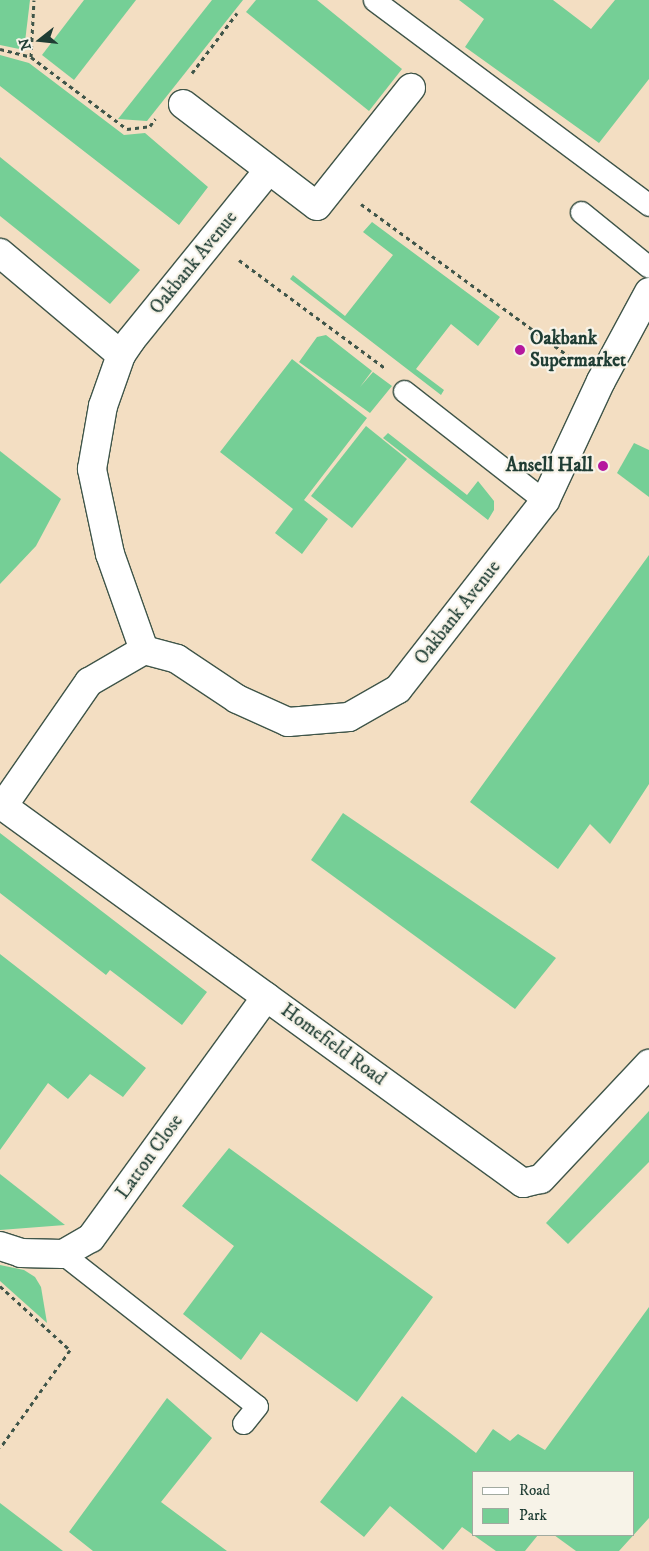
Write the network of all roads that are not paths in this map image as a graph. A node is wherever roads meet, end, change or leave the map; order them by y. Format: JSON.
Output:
{"nodes":[{"id":1,"x":374,"y":0,"type":"edge"},
{"id":2,"x":411,"y":88,"type":"dead end"},
{"id":3,"x":178,"y":101,"type":"road end"},
{"id":4,"x":268,"y":171,"type":"junction"},
{"id":5,"x":649,"y":205,"type":"edge"},
{"id":6,"x":581,"y":212,"type":"dead end"},
{"id":7,"x":0,"y":253,"type":"edge"},
{"id":8,"x":649,"y":267,"type":"edge"},
{"id":9,"x":649,"y":292,"type":"edge"},
{"id":10,"x":121,"y":355,"type":"junction"},
{"id":11,"x":404,"y":391,"type":"road end"},
{"id":12,"x":545,"y":501,"type":"junction"},
{"id":13,"x":144,"y":650,"type":"junction"},
{"id":14,"x":1,"y":805,"type":"edge"},
{"id":15,"x":266,"y":997,"type":"junction"},
{"id":16,"x":649,"y":1064,"type":"edge"},
{"id":17,"x":0,"y":1246,"type":"edge"},
{"id":18,"x":63,"y":1254,"type":"junction"},
{"id":19,"x":243,"y":1423,"type":"dead end"}],
"edges":[{"from":1,"to":5,"type":"lane"},
{"from":2,"to":4,"type":"street"},
{"from":3,"to":4,"type":"street"},
{"from":4,"to":10,"type":"street","name":"Oakbank Avenue"},
{"from":6,"to":8,"type":"lane"},
{"from":7,"to":10,"type":"street"},
{"from":9,"to":12,"type":"street","name":"Oakbank Avenue"},
{"from":10,"to":13,"type":"street","name":"Oakbank Avenue"},
{"from":11,"to":12,"type":"lane"},
{"from":12,"to":13,"type":"street","name":"Oakbank Avenue"},
{"from":13,"to":14,"type":"street"},
{"from":14,"to":15,"type":"street","name":"Homefield Road"},
{"from":15,"to":16,"type":"street","name":"Homefield Road"},
{"from":15,"to":18,"type":"street","name":"Latton Close"},
{"from":17,"to":18,"type":"street"},
{"from":18,"to":19,"type":"lane"}]}
